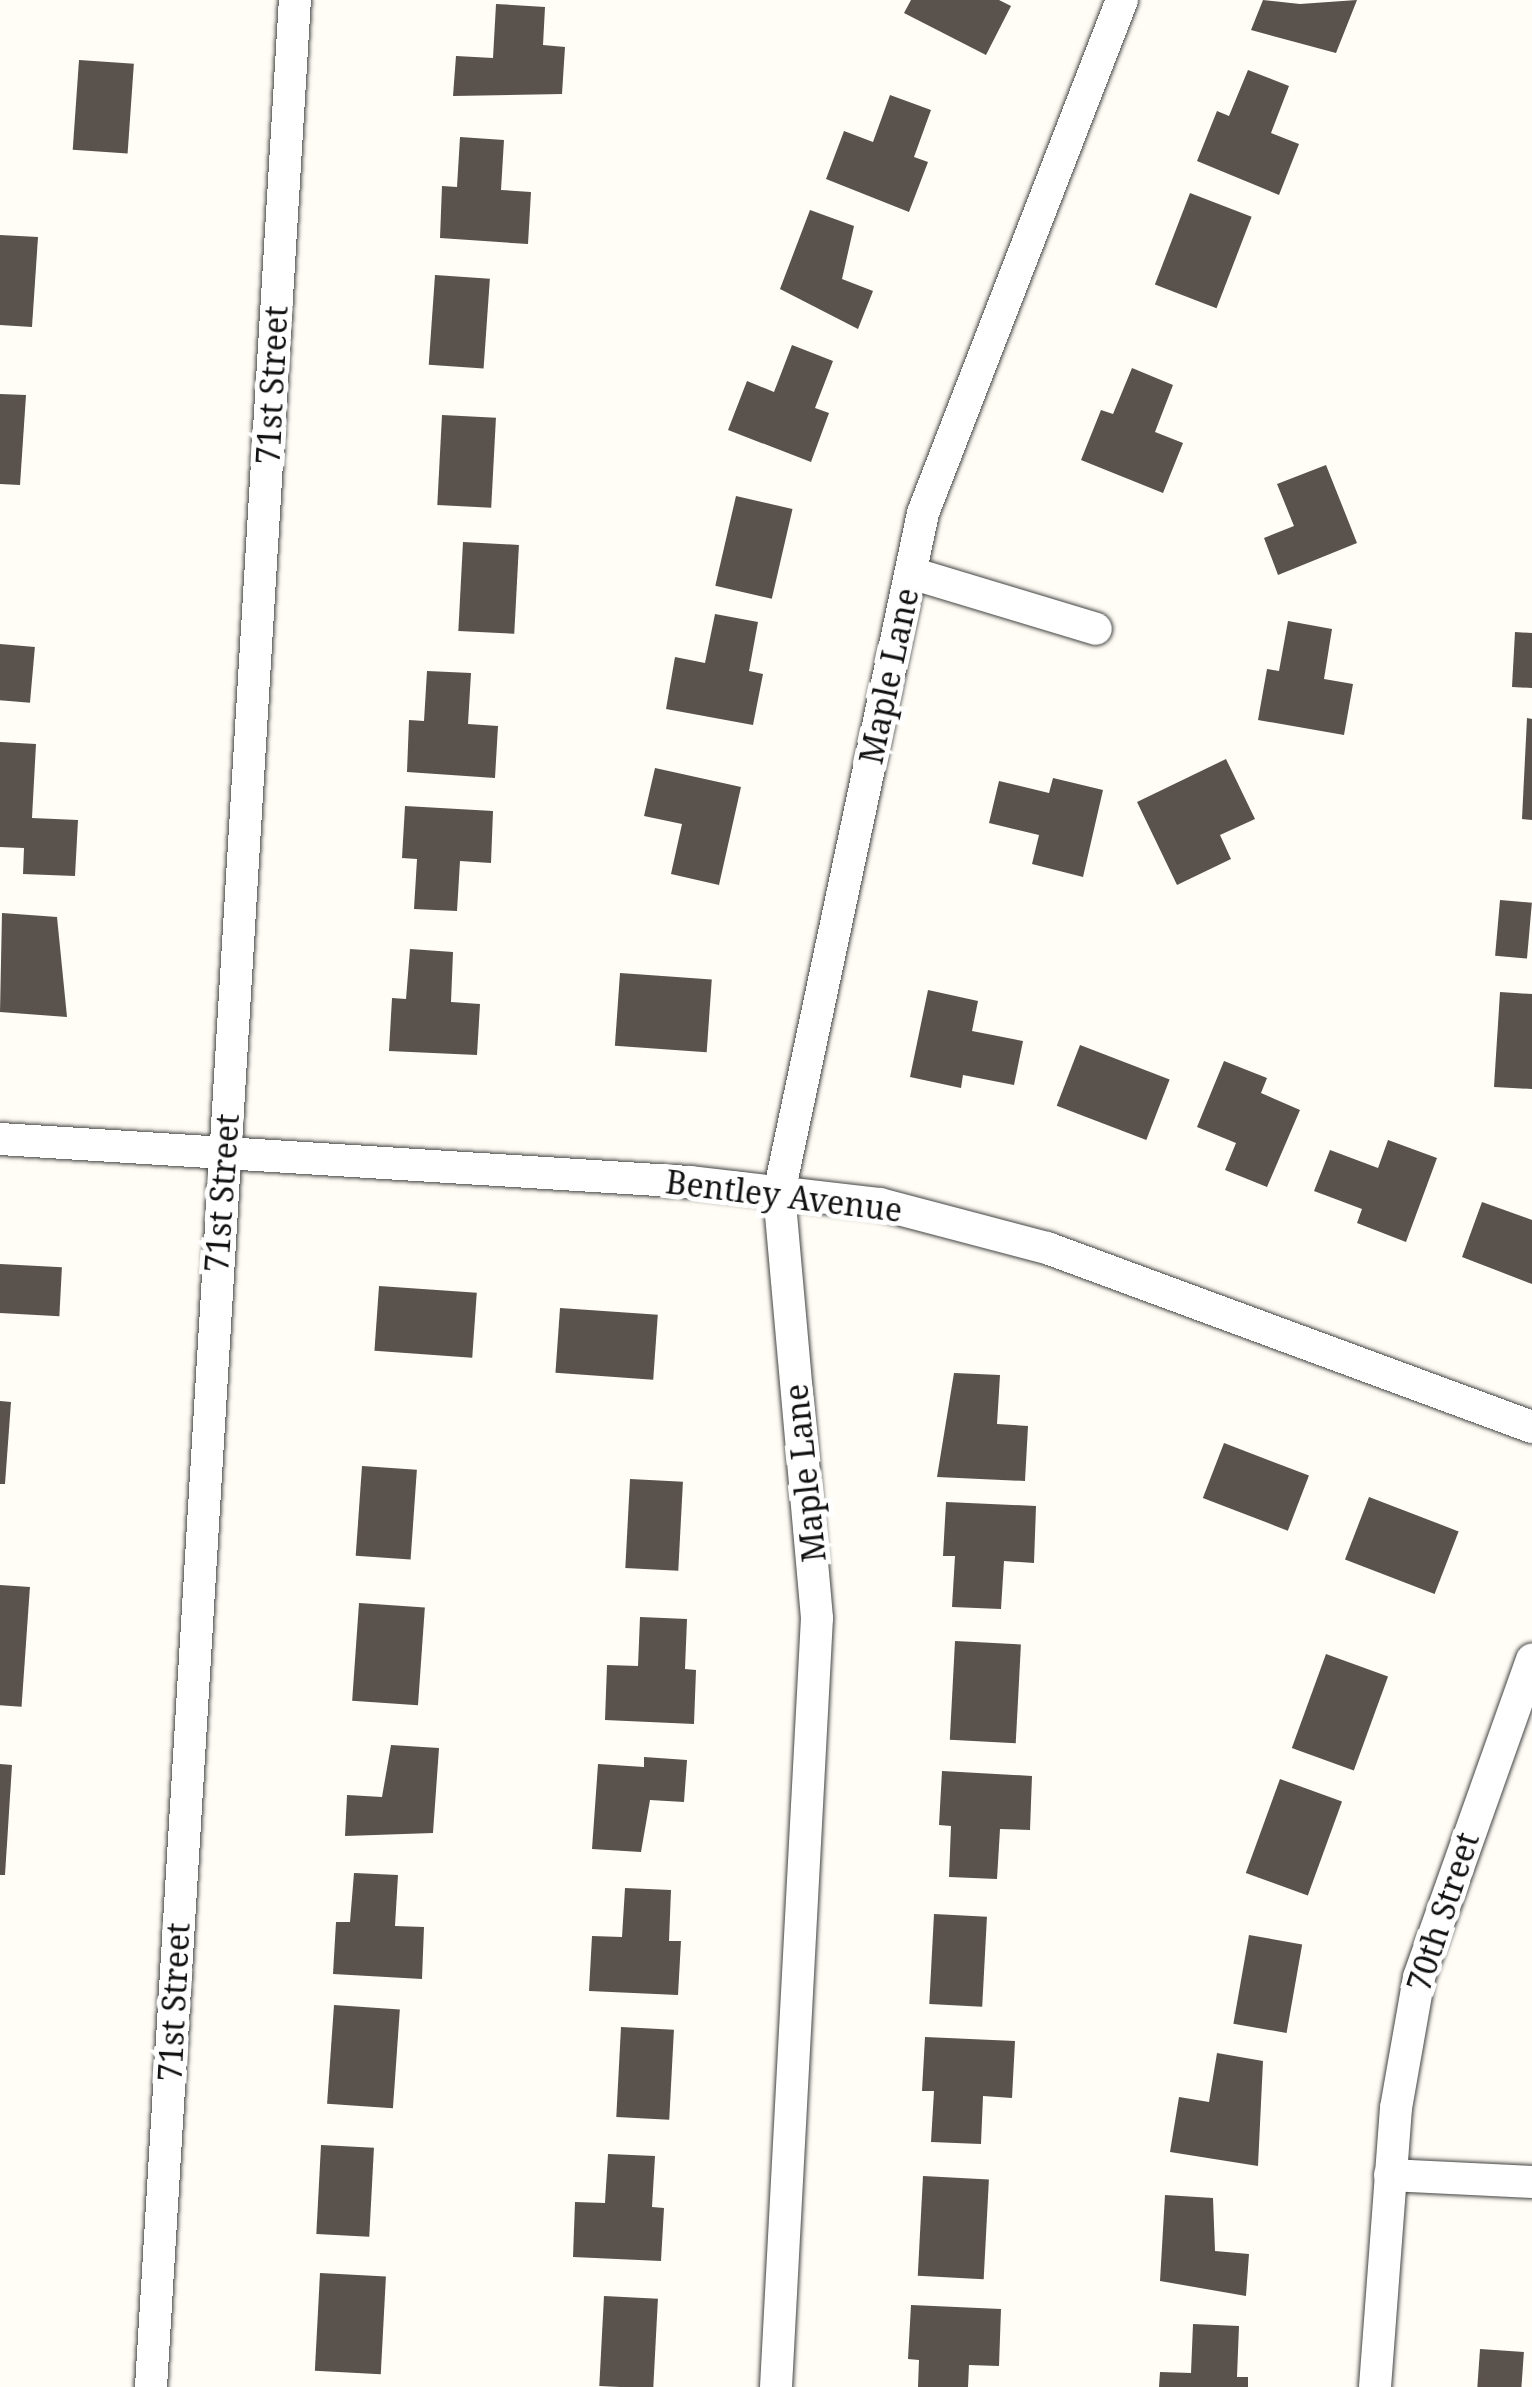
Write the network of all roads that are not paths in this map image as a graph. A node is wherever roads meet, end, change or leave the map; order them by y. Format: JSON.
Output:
{"nodes":[{"id":1,"x":295,"y":0,"type":"edge"},
{"id":2,"x":1122,"y":0,"type":"edge"},
{"id":3,"x":911,"y":572,"type":"junction"},
{"id":4,"x":1096,"y":629,"type":"dead end"},
{"id":5,"x":0,"y":1138,"type":"edge"},
{"id":6,"x":224,"y":1152,"type":"junction"},
{"id":7,"x":779,"y":1193,"type":"junction"},
{"id":8,"x":1532,"y":1427,"type":"edge"},
{"id":9,"x":1532,"y":1659,"type":"edge"},
{"id":10,"x":1390,"y":2174,"type":"junction"},
{"id":11,"x":1532,"y":2182,"type":"edge"},
{"id":12,"x":151,"y":2387,"type":"edge"},
{"id":13,"x":776,"y":2387,"type":"edge"},
{"id":14,"x":1375,"y":2387,"type":"edge"}],
"edges":[{"from":1,"to":6,"type":"street","name":"71st Street"},
{"from":2,"to":3,"type":"street","name":"Maple Lane"},
{"from":3,"to":4,"type":"street","name":"Maple Lane"},
{"from":3,"to":7,"type":"street","name":"Maple Lane"},
{"from":5,"to":6,"type":"street","name":"Bentley Avenue"},
{"from":6,"to":7,"type":"street","name":"Bentley Avenue"},
{"from":6,"to":12,"type":"street","name":"71st Street"},
{"from":7,"to":8,"type":"street","name":"Bentley Avenue"},
{"from":7,"to":13,"type":"street","name":"Maple Lane"},
{"from":9,"to":10,"type":"street","name":"70th Street"},
{"from":10,"to":11,"type":"street"},
{"from":10,"to":14,"type":"street","name":"70th Street"}]}
